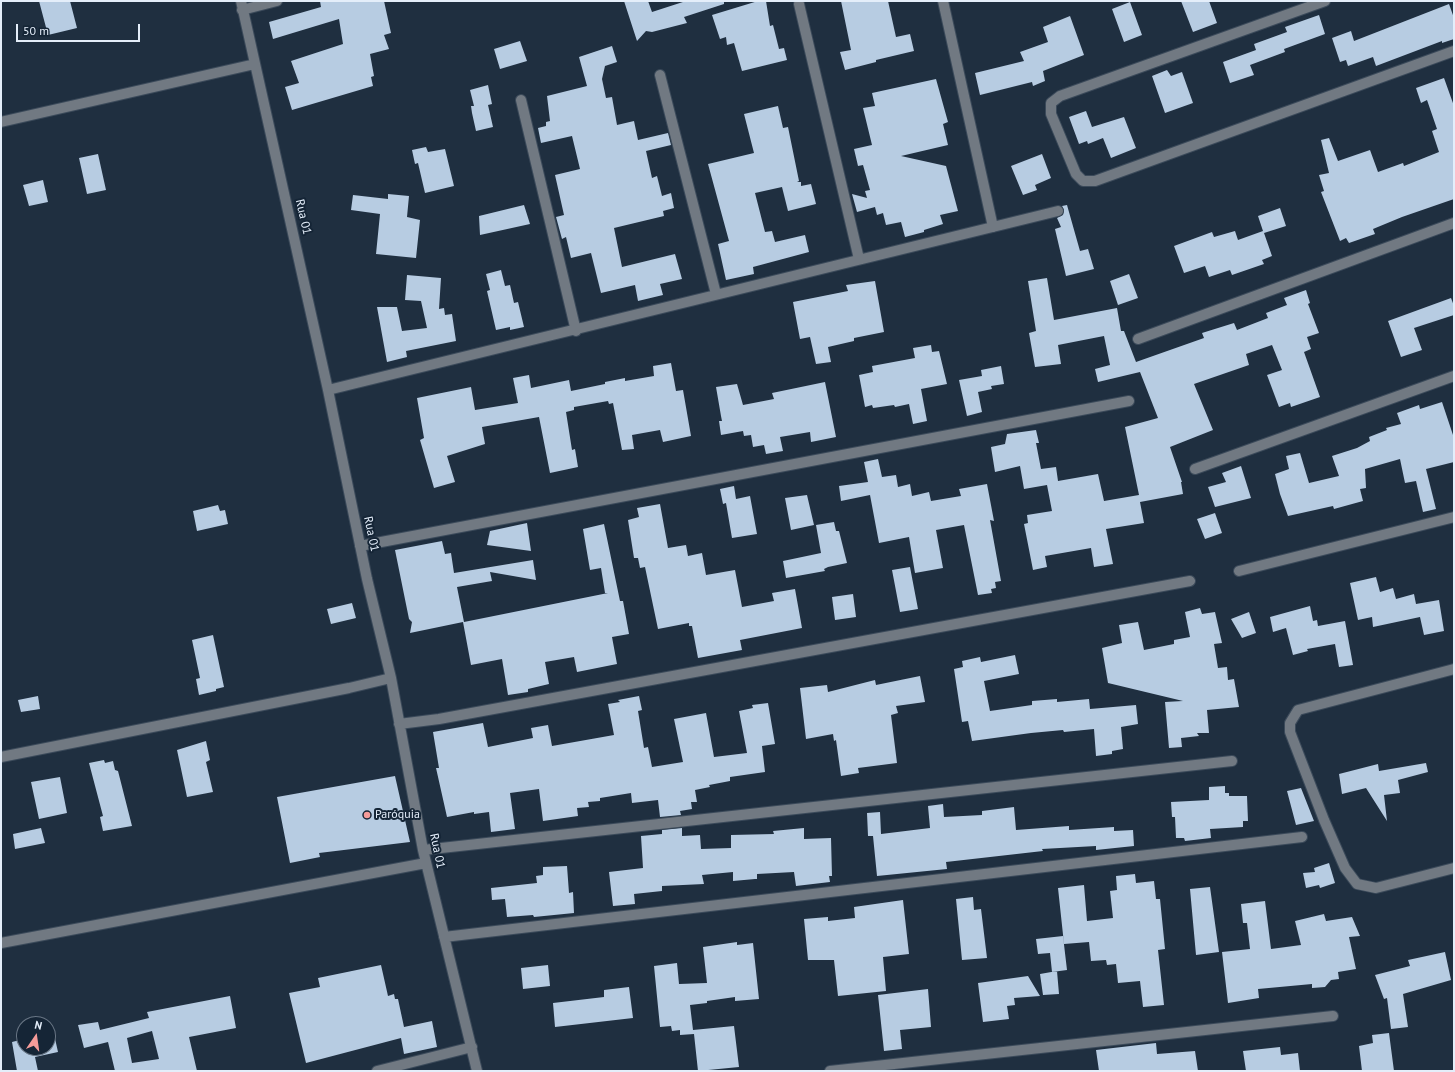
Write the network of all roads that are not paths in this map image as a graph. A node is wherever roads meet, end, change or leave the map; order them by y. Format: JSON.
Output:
{"nodes":[{"id":1,"x":277,"y":1,"type":"edge"},
{"id":2,"x":943,"y":1,"type":"edge"},
{"id":3,"x":1325,"y":1,"type":"edge"},
{"id":4,"x":799,"y":4,"type":"dead end"},
{"id":5,"x":242,"y":6,"type":"edge"},
{"id":6,"x":1454,"y":51,"type":"edge"},
{"id":7,"x":255,"y":64,"type":"junction"},
{"id":8,"x":660,"y":74,"type":"dead end"},
{"id":9,"x":521,"y":100,"type":"dead end"},
{"id":10,"x":1,"y":122,"type":"edge"},
{"id":11,"x":1058,"y":211,"type":"dead end"},
{"id":12,"x":1454,"y":223,"type":"edge"},
{"id":13,"x":993,"y":227,"type":"junction"},
{"id":14,"x":859,"y":259,"type":"junction"},
{"id":15,"x":716,"y":294,"type":"junction"},
{"id":16,"x":576,"y":331,"type":"junction"},
{"id":17,"x":1138,"y":338,"type":"dead end"},
{"id":18,"x":1454,"y":376,"type":"edge"},
{"id":19,"x":328,"y":390,"type":"junction"},
{"id":20,"x":1129,"y":401,"type":"dead end"},
{"id":21,"x":1195,"y":470,"type":"dead end"},
{"id":22,"x":1454,"y":517,"type":"edge"},
{"id":23,"x":360,"y":546,"type":"junction"},
{"id":24,"x":1239,"y":571,"type":"dead end"},
{"id":25,"x":1190,"y":581,"type":"dead end"},
{"id":26,"x":1454,"y":669,"type":"edge"},
{"id":27,"x":391,"y":678,"type":"junction"},
{"id":28,"x":399,"y":724,"type":"junction"},
{"id":29,"x":1,"y":757,"type":"edge"},
{"id":30,"x":1232,"y":761,"type":"dead end"},
{"id":31,"x":1302,"y":837,"type":"dead end"},
{"id":32,"x":423,"y":850,"type":"junction"},
{"id":33,"x":426,"y":863,"type":"junction"},
{"id":34,"x":1454,"y":868,"type":"edge"},
{"id":35,"x":444,"y":937,"type":"junction"},
{"id":36,"x":1,"y":943,"type":"edge"},
{"id":37,"x":1333,"y":1016,"type":"dead end"},
{"id":38,"x":472,"y":1047,"type":"junction"},
{"id":39,"x":377,"y":1071,"type":"edge"},
{"id":40,"x":477,"y":1071,"type":"edge"},
{"id":41,"x":830,"y":1071,"type":"edge"}],
"edges":[{"from":1,"to":5,"type":"street"},
{"from":2,"to":13,"type":"street"},
{"from":3,"to":6,"type":"street"},
{"from":4,"to":14,"type":"street"},
{"from":5,"to":7,"type":"street","name":"Rua 01"},
{"from":7,"to":10,"type":"street"},
{"from":7,"to":19,"type":"street","name":"Rua 01"},
{"from":8,"to":15,"type":"street"},
{"from":9,"to":16,"type":"street"},
{"from":11,"to":13,"type":"street"},
{"from":12,"to":17,"type":"street"},
{"from":13,"to":14,"type":"street"},
{"from":14,"to":15,"type":"street"},
{"from":15,"to":16,"type":"street"},
{"from":16,"to":19,"type":"street"},
{"from":18,"to":21,"type":"street"},
{"from":19,"to":23,"type":"street","name":"Rua 01"},
{"from":20,"to":23,"type":"street"},
{"from":22,"to":24,"type":"street"},
{"from":23,"to":27,"type":"street","name":"Rua 01"},
{"from":25,"to":28,"type":"street"},
{"from":26,"to":34,"type":"street"},
{"from":27,"to":28,"type":"street","name":"Rua 01"},
{"from":27,"to":29,"type":"street"},
{"from":28,"to":32,"type":"street","name":"Rua 01"},
{"from":30,"to":32,"type":"street"},
{"from":31,"to":35,"type":"street"},
{"from":32,"to":33,"type":"street","name":"Rua 01"},
{"from":33,"to":35,"type":"street","name":"Rua 01"},
{"from":33,"to":36,"type":"street"},
{"from":35,"to":38,"type":"street","name":"Rua 01"},
{"from":37,"to":41,"type":"street"},
{"from":38,"to":39,"type":"street"},
{"from":38,"to":40,"type":"street","name":"Rua 01"}]}
